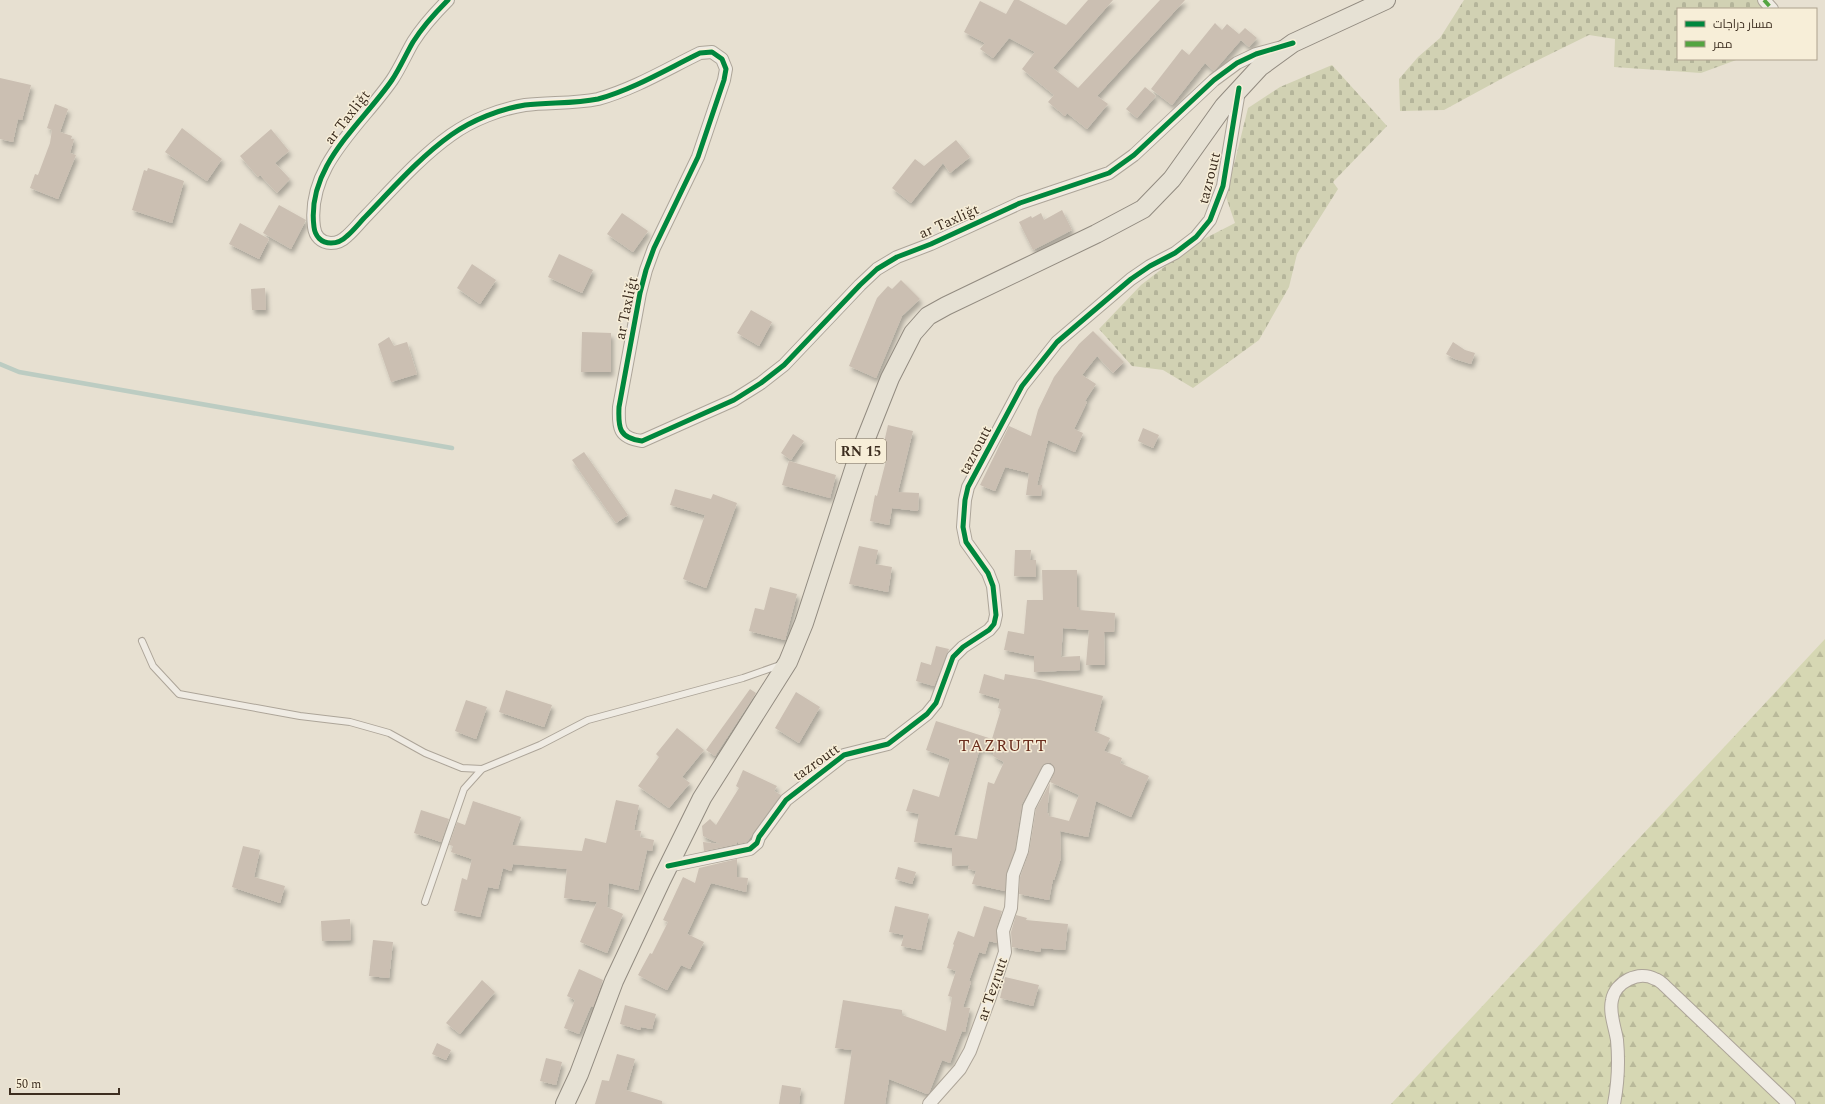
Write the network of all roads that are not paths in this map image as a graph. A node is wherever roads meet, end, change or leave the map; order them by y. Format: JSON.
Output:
{"nodes":[{"id":1,"x":448,"y":0,"type":"edge"},
{"id":2,"x":1386,"y":0,"type":"edge"},
{"id":3,"x":1764,"y":0,"type":"edge"},
{"id":4,"x":1771,"y":8,"type":"edge"},
{"id":5,"x":1294,"y":43,"type":"junction"},
{"id":6,"x":1239,"y":88,"type":"junction"},
{"id":7,"x":142,"y":641,"type":"dead end"},
{"id":8,"x":788,"y":662,"type":"junction"},
{"id":9,"x":482,"y":769,"type":"junction"},
{"id":10,"x":1048,"y":770,"type":"dead end"},
{"id":11,"x":668,"y":866,"type":"junction"},
{"id":12,"x":425,"y":902,"type":"dead end"},
{"id":13,"x":565,"y":1104,"type":"edge"},
{"id":14,"x":929,"y":1104,"type":"edge"},
{"id":15,"x":1614,"y":1104,"type":"edge"},
{"id":16,"x":1789,"y":1104,"type":"edge"}],
"edges":[{"from":1,"to":5,"type":"street","name":"ar Taxliǧt"},
{"from":2,"to":5,"type":"main road","number":"RN 15"},
{"from":3,"to":4,"type":"street"},
{"from":5,"to":6,"type":"main road","number":"RN 15"},
{"from":6,"to":8,"type":"main road","number":"RN 15"},
{"from":6,"to":11,"type":"street","name":"tazroutt"},
{"from":7,"to":9,"type":"lane"},
{"from":8,"to":9,"type":"lane"},
{"from":8,"to":11,"type":"main road","number":"RN 15"},
{"from":9,"to":12,"type":"lane"},
{"from":10,"to":14,"type":"street","name":"ar Teẓṛutt"},
{"from":11,"to":13,"type":"main road","number":"RN 15"},
{"from":15,"to":16,"type":"street"}]}
